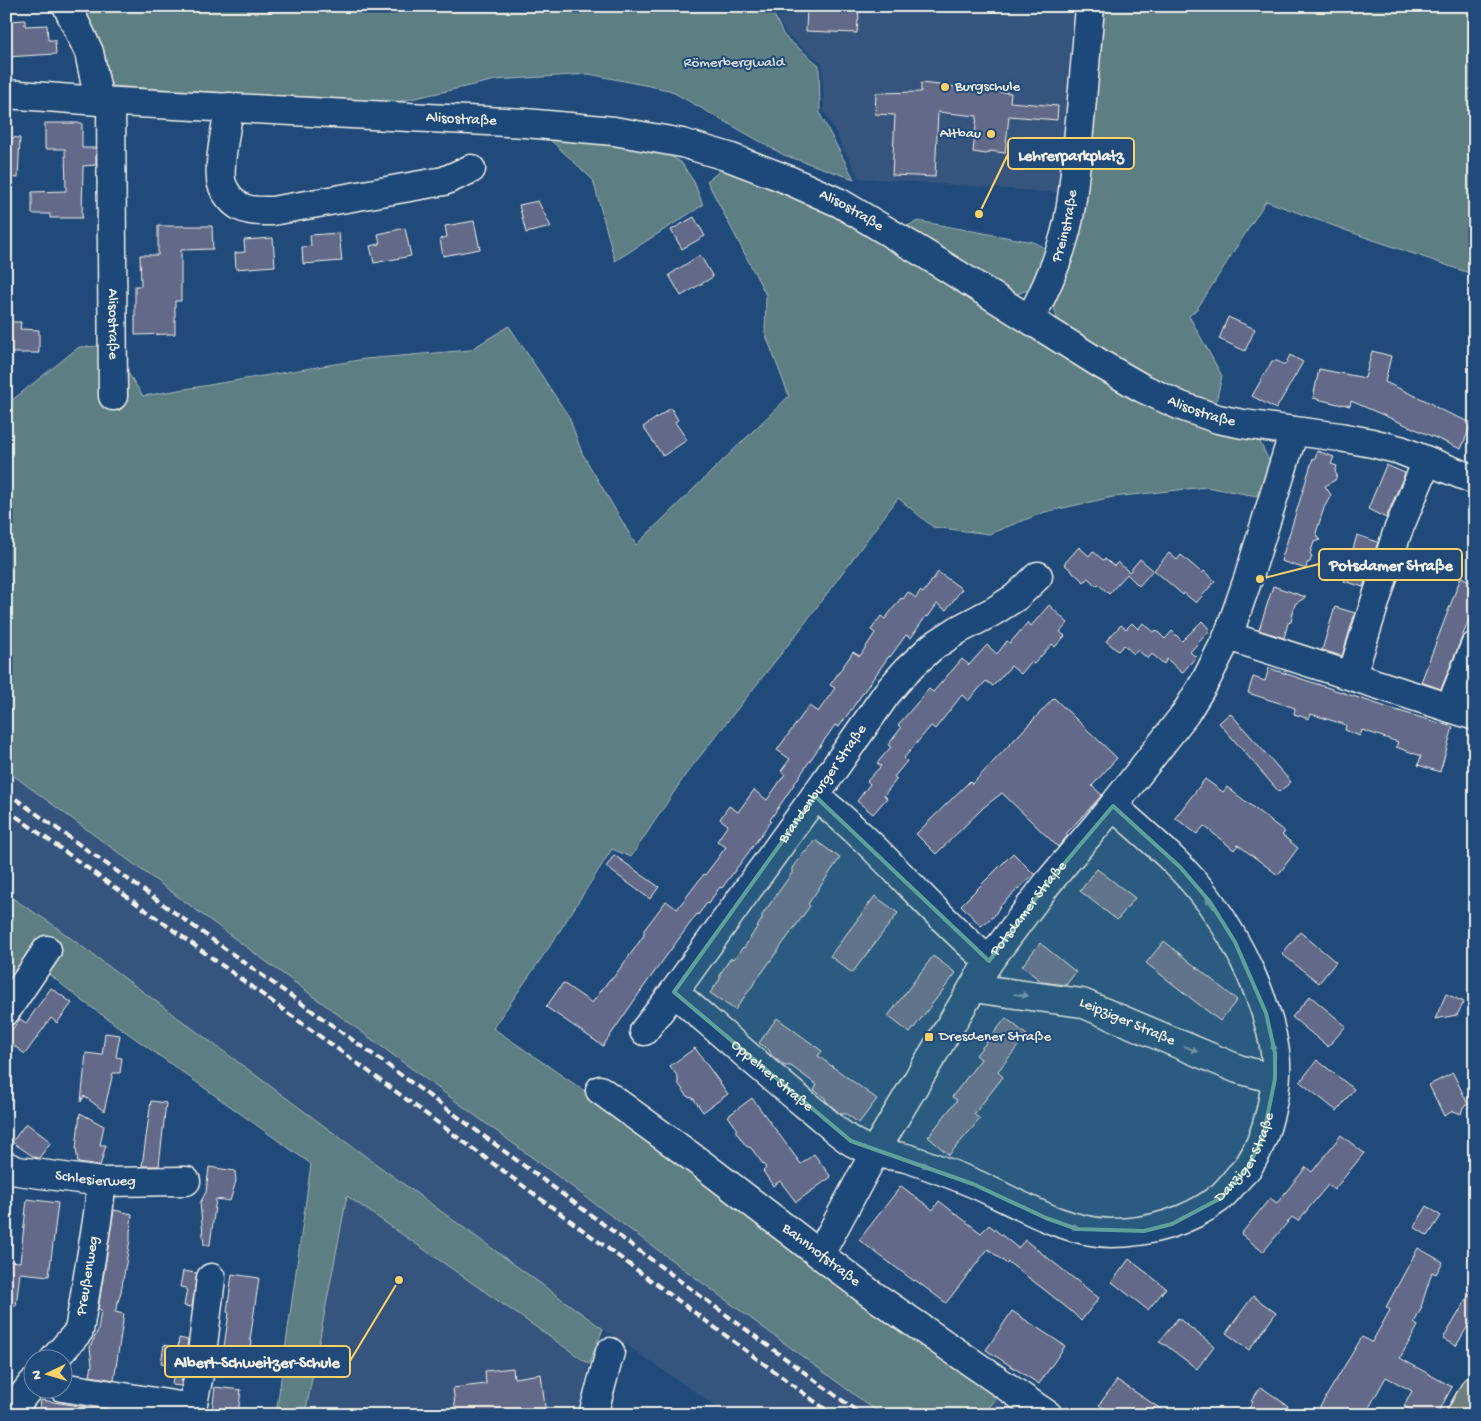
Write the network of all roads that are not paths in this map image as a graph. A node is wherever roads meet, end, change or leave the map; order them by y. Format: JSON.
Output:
{"nodes":[{"id":1,"x":66,"y":6,"type":"edge"},
{"id":2,"x":1090,"y":6,"type":"edge"},
{"id":3,"x":6,"y":94,"type":"edge"},
{"id":4,"x":105,"y":102,"type":"junction"},
{"id":5,"x":229,"y":107,"type":"junction"},
{"id":6,"x":471,"y":169,"type":"dead end"},
{"id":7,"x":1030,"y":319,"type":"junction"},
{"id":8,"x":113,"y":396,"type":"dead end"},
{"id":9,"x":1294,"y":432,"type":"junction"},
{"id":10,"x":1427,"y":461,"type":"junction"},
{"id":11,"x":1475,"y":480,"type":"edge"},
{"id":12,"x":1038,"y":576,"type":"dead end"},
{"id":13,"x":1228,"y":636,"type":"junction"},
{"id":14,"x":1475,"y":646,"type":"edge"},
{"id":15,"x":1352,"y":675,"type":"junction"},
{"id":16,"x":1462,"y":712,"type":"edge"},
{"id":17,"x":815,"y":796,"type":"junction"},
{"id":18,"x":1113,"y":806,"type":"junction"},
{"id":19,"x":47,"y":950,"type":"dead end"},
{"id":20,"x":989,"y":961,"type":"junction"},
{"id":21,"x":972,"y":988,"type":"junction"},
{"id":22,"x":674,"y":992,"type":"junction"},
{"id":23,"x":6,"y":1011,"type":"edge"},
{"id":24,"x":644,"y":1030,"type":"dead end"},
{"id":25,"x":1275,"y":1079,"type":"junction"},
{"id":26,"x":600,"y":1090,"type":"dead end"},
{"id":27,"x":875,"y":1153,"type":"junction"},
{"id":28,"x":6,"y":1166,"type":"edge"},
{"id":29,"x":186,"y":1181,"type":"dead end"},
{"id":30,"x":102,"y":1182,"type":"junction"},
{"id":31,"x":820,"y":1254,"type":"junction"},
{"id":32,"x":211,"y":1278,"type":"dead end"},
{"id":33,"x":64,"y":1348,"type":"edge"},
{"id":34,"x":610,"y":1352,"type":"dead end"},
{"id":35,"x":72,"y":1389,"type":"edge"},
{"id":36,"x":1475,"y":1390,"type":"edge"},
{"id":37,"x":22,"y":1397,"type":"edge"},
{"id":38,"x":8,"y":1415,"type":"edge"},
{"id":39,"x":593,"y":1415,"type":"edge"},
{"id":40,"x":1048,"y":1415,"type":"edge"},
{"id":41,"x":1461,"y":1415,"type":"edge"}],
"edges":[{"from":1,"to":4,"type":"street"},
{"from":2,"to":7,"type":"street","name":"Preinstraße"},
{"from":3,"to":4,"type":"street","name":"Alisostraße"},
{"from":4,"to":5,"type":"street","name":"Alisostraße"},
{"from":4,"to":8,"type":"street","name":"Alisostraße"},
{"from":5,"to":6,"type":"street"},
{"from":5,"to":7,"type":"street","name":"Alisostraße"},
{"from":7,"to":9,"type":"street","name":"Alisostraße"},
{"from":9,"to":10,"type":"street","name":"Alisostraße"},
{"from":9,"to":13,"type":"street","name":"Potsdamer Straße"},
{"from":10,"to":11,"type":"street","name":"Alisostraße"},
{"from":10,"to":15,"type":"street"},
{"from":12,"to":17,"type":"street","name":"Brandenburger Straße"},
{"from":13,"to":15,"type":"street"},
{"from":13,"to":18,"type":"street","name":"Potsdamer Straße"},
{"from":14,"to":16,"type":"street"},
{"from":15,"to":16,"type":"street"},
{"from":17,"to":20,"type":"street"},
{"from":17,"to":22,"type":"street","name":"Brandenburger Straße"},
{"from":18,"to":20,"type":"street","name":"Potsdamer Straße"},
{"from":25,"to":18,"type":"street","name":"Danziger Straße","one_way":true},
{"from":19,"to":23,"type":"street"},
{"from":20,"to":21,"type":"street","name":"Potsdamer Straße"},
{"from":21,"to":25,"type":"street","name":"Leipziger Straße","one_way":true},
{"from":21,"to":27,"type":"street","name":"Potsdamer Straße"},
{"from":22,"to":24,"type":"street","name":"Brandenburger Straße"},
{"from":22,"to":27,"type":"street","name":"Oppelner Straße"},
{"from":27,"to":25,"type":"street","name":"Danziger Straße","one_way":true},
{"from":26,"to":31,"type":"street","name":"Bahnhofstraße"},
{"from":27,"to":31,"type":"street","name":"Potsdamer Straße"},
{"from":28,"to":30,"type":"street","name":"Schlesierweg"},
{"from":29,"to":30,"type":"street","name":"Schlesierweg"},
{"from":30,"to":33,"type":"street","name":"Preußenweg"},
{"from":31,"to":40,"type":"street","name":"Bahnhofstraße"},
{"from":32,"to":35,"type":"street"},
{"from":34,"to":39,"type":"street"},
{"from":36,"to":41,"type":"main road"},
{"from":37,"to":38,"type":"street"}]}
